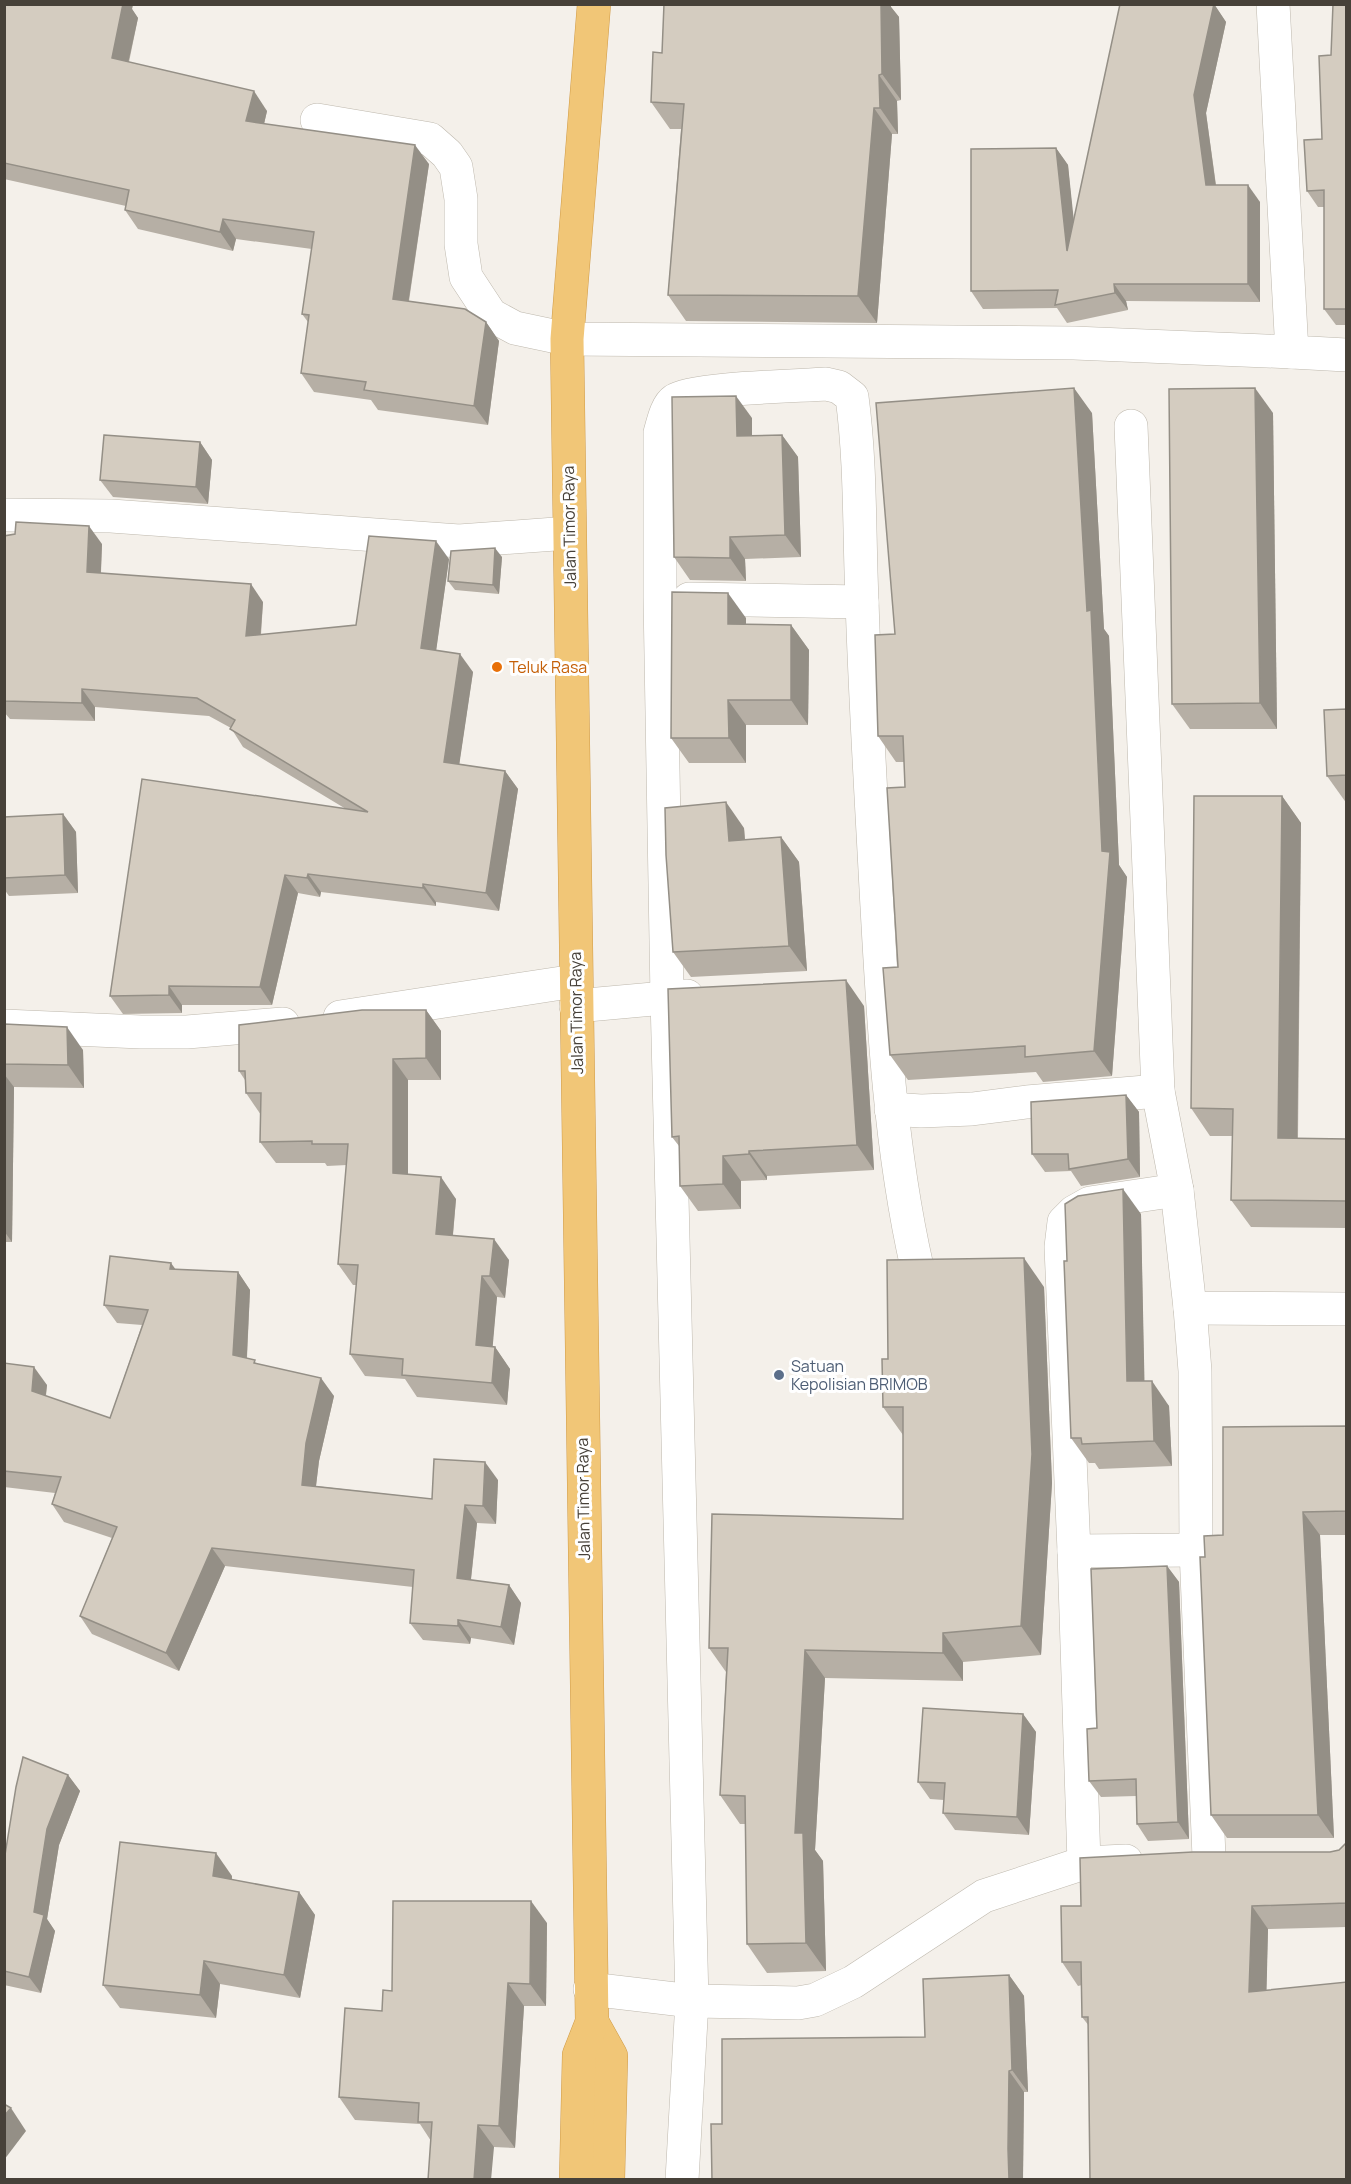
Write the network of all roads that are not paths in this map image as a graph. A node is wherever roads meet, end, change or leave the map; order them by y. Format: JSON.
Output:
{"nodes":[{"id":1,"x":594,"y":4,"type":"edge"},
{"id":2,"x":1273,"y":4,"type":"edge"},
{"id":3,"x":317,"y":120,"type":"dead end"},
{"id":4,"x":567,"y":339,"type":"junction"},
{"id":5,"x":1292,"y":352,"type":"junction"},
{"id":6,"x":1347,"y":355,"type":"edge"},
{"id":7,"x":1131,"y":426,"type":"dead end"},
{"id":8,"x":4,"y":515,"type":"edge"},
{"id":9,"x":569,"y":533,"type":"junction"},
{"id":10,"x":660,"y":598,"type":"junction"},
{"id":11,"x":862,"y":602,"type":"junction"},
{"id":12,"x":576,"y":993,"type":"junction"},
{"id":13,"x":715,"y":995,"type":"edge"},
{"id":14,"x":667,"y":997,"type":"junction"},
{"id":15,"x":4,"y":1026,"type":"edge"},
{"id":16,"x":1158,"y":1091,"type":"junction"},
{"id":17,"x":891,"y":1109,"type":"junction"},
{"id":18,"x":1177,"y":1190,"type":"junction"},
{"id":19,"x":917,"y":1267,"type":"edge"},
{"id":20,"x":1190,"y":1308,"type":"junction"},
{"id":21,"x":1347,"y":1309,"type":"edge"},
{"id":22,"x":1196,"y":1550,"type":"junction"},
{"id":23,"x":1074,"y":1551,"type":"junction"},
{"id":24,"x":1209,"y":1857,"type":"junction"},
{"id":25,"x":1243,"y":1857,"type":"edge"},
{"id":26,"x":1084,"y":1863,"type":"junction"},
{"id":27,"x":590,"y":1989,"type":"junction"},
{"id":28,"x":692,"y":2001,"type":"junction"},
{"id":29,"x":592,"y":2022,"type":"junction"},
{"id":30,"x":576,"y":2180,"type":"edge"},
{"id":31,"x":608,"y":2180,"type":"edge"},
{"id":32,"x":682,"y":2180,"type":"edge"}],
"edges":[{"from":1,"to":4,"type":"highway","name":"Jalan Timor Raya"},
{"from":2,"to":5,"type":"street"},
{"from":3,"to":4,"type":"street"},
{"from":4,"to":5,"type":"street"},
{"from":4,"to":9,"type":"highway","name":"Jalan Timor Raya"},
{"from":5,"to":6,"type":"street"},
{"from":7,"to":16,"type":"street"},
{"from":8,"to":9,"type":"street"},
{"from":9,"to":12,"type":"highway","name":"Jalan Timor Raya"},
{"from":10,"to":11,"type":"street"},
{"from":10,"to":11,"type":"street"},
{"from":10,"to":14,"type":"street"},
{"from":11,"to":17,"type":"street"},
{"from":12,"to":14,"type":"street"},
{"from":12,"to":15,"type":"street"},
{"from":12,"to":27,"type":"highway","name":"Jalan Timor Raya"},
{"from":13,"to":14,"type":"street"},
{"from":14,"to":28,"type":"street"},
{"from":16,"to":17,"type":"street"},
{"from":16,"to":18,"type":"street"},
{"from":17,"to":19,"type":"street"},
{"from":18,"to":20,"type":"street"},
{"from":18,"to":23,"type":"street"},
{"from":20,"to":21,"type":"street"},
{"from":20,"to":22,"type":"street"},
{"from":22,"to":23,"type":"street"},
{"from":22,"to":24,"type":"street"},
{"from":23,"to":26,"type":"street"},
{"from":24,"to":25,"type":"street"},
{"from":24,"to":26,"type":"street"},
{"from":26,"to":28,"type":"street"},
{"from":27,"to":28,"type":"street"},
{"from":27,"to":29,"type":"highway","name":"Jalan Timor Raya"},
{"from":28,"to":32,"type":"street"},
{"from":29,"to":30,"type":"highway","name":"Jalan Timor Raya"},
{"from":29,"to":31,"type":"highway","name":"Jalan Timor Raya"}]}
